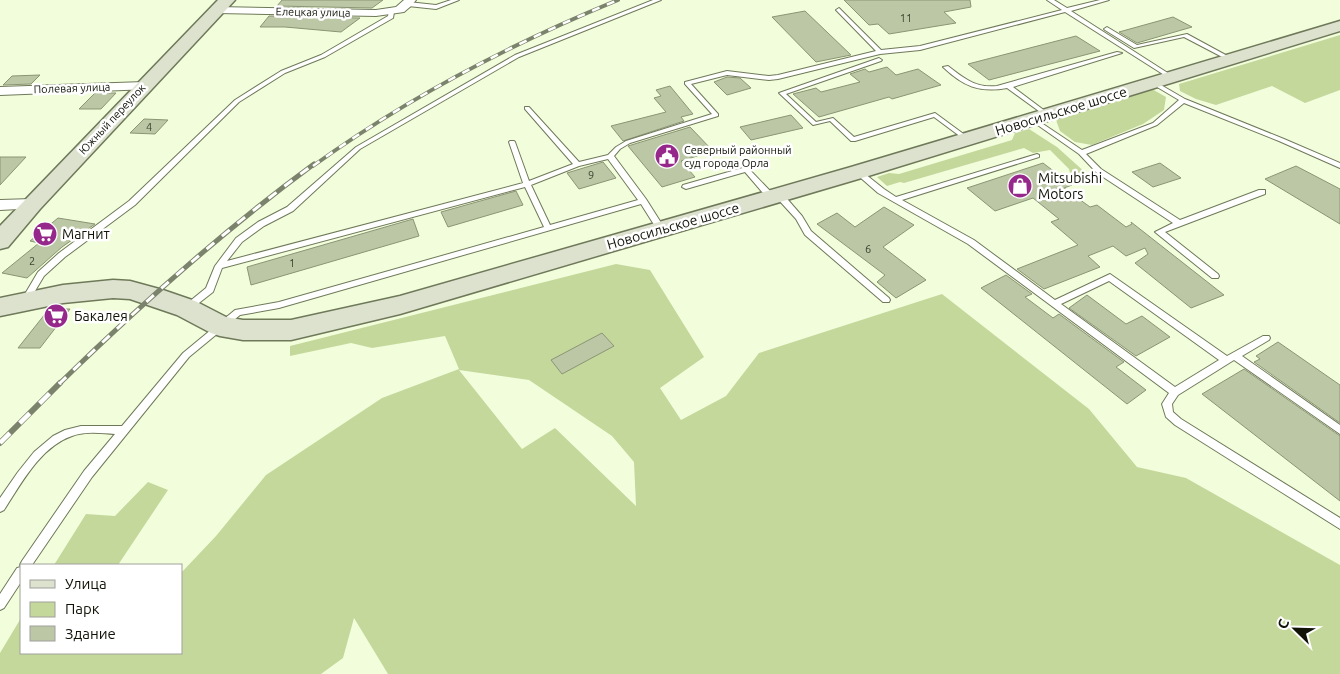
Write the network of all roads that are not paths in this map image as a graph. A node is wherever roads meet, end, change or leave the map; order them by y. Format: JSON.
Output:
{"nodes":[{"id":1,"x":456,"y":0,"type":"edge"},
{"id":2,"x":658,"y":0,"type":"edge"},
{"id":3,"x":1050,"y":0,"type":"edge"},
{"id":4,"x":1106,"y":0,"type":"edge"},
{"id":5,"x":409,"y":2,"type":"edge"},
{"id":6,"x":222,"y":5,"type":"edge"},
{"id":7,"x":839,"y":10,"type":"dead end"},
{"id":8,"x":1066,"y":10,"type":"junction"},
{"id":9,"x":391,"y":12,"type":"junction"},
{"id":10,"x":1340,"y":26,"type":"edge"},
{"id":11,"x":1107,"y":30,"type":"dead end"},
{"id":12,"x":880,"y":52,"type":"junction"},
{"id":13,"x":1119,"y":53,"type":"dead end"},
{"id":14,"x":1230,"y":59,"type":"junction"},
{"id":15,"x":879,"y":60,"type":"dead end"},
{"id":16,"x":946,"y":67,"type":"dead end"},
{"id":17,"x":1163,"y":80,"type":"junction"},
{"id":18,"x":144,"y":86,"type":"junction"},
{"id":19,"x":1008,"y":86,"type":"junction"},
{"id":20,"x":0,"y":91,"type":"edge"},
{"id":21,"x":1183,"y":100,"type":"junction"},
{"id":22,"x":527,"y":108,"type":"dead end"},
{"id":23,"x":1040,"y":117,"type":"junction"},
{"id":24,"x":967,"y":139,"type":"junction"},
{"id":25,"x":512,"y":142,"type":"dead end"},
{"id":26,"x":1081,"y":153,"type":"junction"},
{"id":27,"x":610,"y":156,"type":"junction"},
{"id":28,"x":1037,"y":156,"type":"dead end"},
{"id":29,"x":577,"y":165,"type":"junction"},
{"id":30,"x":1340,"y":166,"type":"edge"},
{"id":31,"x":858,"y":172,"type":"junction"},
{"id":32,"x":527,"y":184,"type":"junction"},
{"id":33,"x":686,"y":187,"type":"dead end"},
{"id":34,"x":1262,"y":192,"type":"dead end"},
{"id":35,"x":775,"y":196,"type":"junction"},
{"id":36,"x":896,"y":199,"type":"junction"},
{"id":37,"x":643,"y":201,"type":"junction"},
{"id":38,"x":32,"y":204,"type":"junction"},
{"id":39,"x":0,"y":205,"type":"edge"},
{"id":40,"x":1179,"y":223,"type":"junction"},
{"id":41,"x":548,"y":228,"type":"junction"},
{"id":42,"x":661,"y":229,"type":"junction"},
{"id":43,"x":0,"y":241,"type":"edge"},
{"id":44,"x":219,"y":266,"type":"junction"},
{"id":45,"x":1214,"y":276,"type":"dead end"},
{"id":46,"x":0,"y":292,"type":"edge"},
{"id":47,"x":28,"y":294,"type":"junction"},
{"id":48,"x":63,"y":294,"type":"junction"},
{"id":49,"x":886,"y":300,"type":"dead end"},
{"id":50,"x":1054,"y":304,"type":"junction"},
{"id":51,"x":0,"y":307,"type":"edge"},
{"id":52,"x":186,"y":308,"type":"junction"},
{"id":53,"x":220,"y":326,"type":"junction"},
{"id":54,"x":1266,"y":338,"type":"dead end"},
{"id":55,"x":1231,"y":358,"type":"junction"},
{"id":56,"x":1175,"y":392,"type":"junction"},
{"id":57,"x":123,"y":430,"type":"junction"},
{"id":58,"x":1340,"y":430,"type":"edge"},
{"id":59,"x":0,"y":507,"type":"edge"},
{"id":60,"x":1340,"y":524,"type":"edge"},
{"id":61,"x":27,"y":564,"type":"edge"},
{"id":62,"x":20,"y":574,"type":"edge"},
{"id":63,"x":0,"y":604,"type":"edge"}],
"edges":[{"from":1,"to":5,"type":"lane"},
{"from":2,"to":44,"type":"lane"},
{"from":3,"to":8,"type":"lane"},
{"from":4,"to":8,"type":"lane"},
{"from":5,"to":9,"type":"street","name":"Елецкая улица"},
{"from":6,"to":9,"type":"street","name":"Елецкая улица"},
{"from":6,"to":18,"type":"street","name":"Южный переулок"},
{"from":7,"to":12,"type":"lane"},
{"from":8,"to":12,"type":"lane"},
{"from":8,"to":17,"type":"lane"},
{"from":9,"to":47,"type":"lane"},
{"from":10,"to":14,"type":"street","name":"Новосильское шоссе"},
{"from":11,"to":14,"type":"lane"},
{"from":12,"to":27,"type":"lane"},
{"from":13,"to":19,"type":"lane"},
{"from":14,"to":17,"type":"street","name":"Новосильское шоссе"},
{"from":15,"to":24,"type":"lane"},
{"from":16,"to":19,"type":"lane"},
{"from":17,"to":21,"type":"lane"},
{"from":17,"to":23,"type":"street","name":"Новосильское шоссе"},
{"from":18,"to":20,"type":"street","name":"Полевая улица"},
{"from":18,"to":38,"type":"street","name":"Южный переулок"},
{"from":19,"to":23,"type":"lane"},
{"from":21,"to":26,"type":"lane"},
{"from":21,"to":30,"type":"lane"},
{"from":22,"to":29,"type":"lane"},
{"from":23,"to":24,"type":"street","name":"Новосильское шоссе"},
{"from":23,"to":26,"type":"lane"},
{"from":24,"to":31,"type":"street","name":"Новосильское шоссе"},
{"from":25,"to":32,"type":"lane"},
{"from":26,"to":40,"type":"lane"},
{"from":27,"to":29,"type":"lane"},
{"from":27,"to":37,"type":"lane"},
{"from":28,"to":36,"type":"lane"},
{"from":29,"to":32,"type":"lane"},
{"from":31,"to":35,"type":"street","name":"Новосильское шоссе"},
{"from":31,"to":36,"type":"lane"},
{"from":32,"to":41,"type":"lane"},
{"from":32,"to":44,"type":"lane"},
{"from":33,"to":35,"type":"lane"},
{"from":34,"to":40,"type":"lane"},
{"from":35,"to":42,"type":"street","name":"Новосильское шоссе"},
{"from":35,"to":49,"type":"lane"},
{"from":36,"to":50,"type":"lane"},
{"from":37,"to":41,"type":"lane"},
{"from":37,"to":42,"type":"lane"},
{"from":38,"to":39,"type":"street"},
{"from":38,"to":43,"type":"street","name":"Южный переулок"},
{"from":40,"to":45,"type":"lane"},
{"from":41,"to":53,"type":"lane"},
{"from":42,"to":53,"type":"street","name":"Новосильское шоссе"},
{"from":44,"to":52,"type":"lane"},
{"from":46,"to":47,"type":"street"},
{"from":47,"to":48,"type":"street"},
{"from":48,"to":51,"type":"street","name":"Новосильское шоссе"},
{"from":48,"to":52,"type":"street","name":"Новосильское шоссе"},
{"from":50,"to":55,"type":"lane"},
{"from":50,"to":56,"type":"lane"},
{"from":52,"to":53,"type":"street","name":"Новосильское шоссе"},
{"from":53,"to":57,"type":"lane"},
{"from":54,"to":55,"type":"lane"},
{"from":55,"to":56,"type":"lane"},
{"from":55,"to":58,"type":"lane"},
{"from":56,"to":60,"type":"lane"},
{"from":57,"to":59,"type":"lane"},
{"from":57,"to":61,"type":"lane"},
{"from":62,"to":63,"type":"lane"}]}
